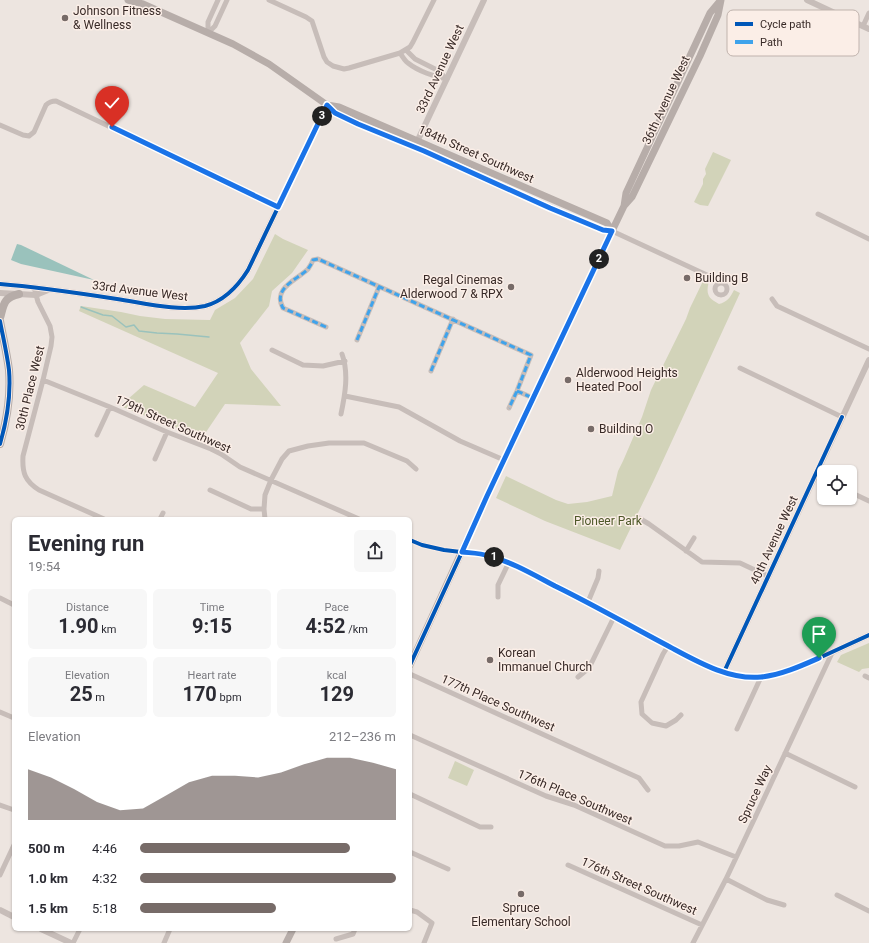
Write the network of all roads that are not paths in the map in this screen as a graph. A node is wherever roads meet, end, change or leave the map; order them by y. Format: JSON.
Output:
{"nodes":[{"id":1,"x":128,"y":0,"type":"edge"},
{"id":2,"x":135,"y":0,"type":"edge"},
{"id":3,"x":218,"y":0,"type":"edge"},
{"id":4,"x":227,"y":0,"type":"edge"},
{"id":5,"x":269,"y":0,"type":"edge"},
{"id":6,"x":434,"y":0,"type":"edge"},
{"id":7,"x":484,"y":0,"type":"edge"},
{"id":8,"x":720,"y":0,"type":"edge"},
{"id":9,"x":807,"y":0,"type":"edge"},
{"id":10,"x":143,"y":4,"type":"junction"},
{"id":11,"x":829,"y":10,"type":"edge"},
{"id":12,"x":869,"y":13,"type":"edge"},
{"id":13,"x":864,"y":27,"type":"edge"},
{"id":14,"x":208,"y":32,"type":"junction"},
{"id":15,"x":406,"y":50,"type":"junction"},
{"id":16,"x":400,"y":54,"type":"junction"},
{"id":17,"x":447,"y":80,"type":"junction"},
{"id":18,"x":327,"y":105,"type":"junction"},
{"id":19,"x":0,"y":125,"type":"edge"},
{"id":20,"x":416,"y":144,"type":"junction"},
{"id":21,"x":483,"y":170,"type":"junction"},
{"id":22,"x":524,"y":195,"type":"junction"},
{"id":23,"x":555,"y":201,"type":"junction"},
{"id":24,"x":278,"y":207,"type":"junction"},
{"id":25,"x":818,"y":214,"type":"dead end"},
{"id":26,"x":612,"y":231,"type":"junction"},
{"id":27,"x":869,"y":238,"type":"edge"},
{"id":28,"x":0,"y":284,"type":"edge"},
{"id":29,"x":718,"y":284,"type":"dead end"},
{"id":30,"x":34,"y":287,"type":"junction"},
{"id":31,"x":380,"y":287,"type":"junction"},
{"id":32,"x":48,"y":290,"type":"junction"},
{"id":33,"x":0,"y":293,"type":"edge"},
{"id":34,"x":19,"y":294,"type":"junction"},
{"id":35,"x":36,"y":295,"type":"junction"},
{"id":36,"x":772,"y":299,"type":"dead end"},
{"id":37,"x":0,"y":318,"type":"edge"},
{"id":38,"x":453,"y":319,"type":"junction"},
{"id":39,"x":0,"y":321,"type":"edge"},
{"id":40,"x":326,"y":327,"type":"dead end"},
{"id":41,"x":357,"y":340,"type":"dead end"},
{"id":42,"x":869,"y":349,"type":"edge"},
{"id":43,"x":272,"y":350,"type":"dead end"},
{"id":44,"x":342,"y":354,"type":"dead end"},
{"id":45,"x":869,"y":360,"type":"edge"},
{"id":46,"x":345,"y":361,"type":"junction"},
{"id":47,"x":740,"y":368,"type":"dead end"},
{"id":48,"x":431,"y":371,"type":"dead end"},
{"id":49,"x":43,"y":380,"type":"junction"},
{"id":50,"x":517,"y":391,"type":"junction"},
{"id":51,"x":345,"y":396,"type":"junction"},
{"id":52,"x":533,"y":398,"type":"junction"},
{"id":53,"x":110,"y":407,"type":"junction"},
{"id":54,"x":509,"y":408,"type":"dead end"},
{"id":55,"x":341,"y":414,"type":"dead end"},
{"id":56,"x":842,"y":417,"type":"junction"},
{"id":57,"x":167,"y":432,"type":"junction"},
{"id":58,"x":97,"y":435,"type":"dead end"},
{"id":59,"x":0,"y":444,"type":"edge"},
{"id":60,"x":155,"y":459,"type":"dead end"},
{"id":61,"x":504,"y":460,"type":"junction"},
{"id":62,"x":416,"y":470,"type":"dead end"},
{"id":63,"x":815,"y":475,"type":"joint"},
{"id":64,"x":271,"y":480,"type":"junction"},
{"id":65,"x":210,"y":490,"type":"dead end"},
{"id":66,"x":857,"y":495,"type":"edge"},
{"id":67,"x":869,"y":501,"type":"edge"},
{"id":68,"x":264,"y":510,"type":"junction"},
{"id":69,"x":163,"y":513,"type":"dead end"},
{"id":70,"x":100,"y":517,"type":"edge"},
{"id":71,"x":161,"y":517,"type":"edge"},
{"id":72,"x":265,"y":517,"type":"edge"},
{"id":73,"x":354,"y":517,"type":"edge"},
{"id":74,"x":639,"y":518,"type":"dead end"},
{"id":75,"x":694,"y":538,"type":"dead end"},
{"id":76,"x":412,"y":541,"type":"edge"},
{"id":77,"x":686,"y":551,"type":"junction"},
{"id":78,"x":462,"y":552,"type":"junction"},
{"id":79,"x":509,"y":562,"type":"junction"},
{"id":80,"x":599,"y":571,"type":"dead end"},
{"id":81,"x":768,"y":576,"type":"junction"},
{"id":82,"x":498,"y":597,"type":"dead end"},
{"id":83,"x":0,"y":598,"type":"edge"},
{"id":84,"x":588,"y":602,"type":"junction"},
{"id":85,"x":12,"y":604,"type":"edge"},
{"id":86,"x":614,"y":617,"type":"junction"},
{"id":87,"x":869,"y":635,"type":"edge"},
{"id":88,"x":668,"y":646,"type":"junction"},
{"id":89,"x":832,"y":653,"type":"junction"},
{"id":90,"x":412,"y":661,"type":"edge"},
{"id":91,"x":724,"y":672,"type":"junction"},
{"id":92,"x":412,"y":675,"type":"edge"},
{"id":93,"x":578,"y":677,"type":"dead end"},
{"id":94,"x":761,"y":677,"type":"junction"},
{"id":95,"x":0,"y":712,"type":"edge"},
{"id":96,"x":681,"y":715,"type":"dead end"},
{"id":97,"x":12,"y":717,"type":"edge"},
{"id":98,"x":737,"y":729,"type":"dead end"},
{"id":99,"x":412,"y":736,"type":"edge"},
{"id":100,"x":785,"y":753,"type":"junction"},
{"id":101,"x":855,"y":788,"type":"dead end"},
{"id":102,"x":648,"y":790,"type":"dead end"},
{"id":103,"x":412,"y":795,"type":"edge"},
{"id":104,"x":0,"y":805,"type":"edge"},
{"id":105,"x":12,"y":809,"type":"edge"},
{"id":106,"x":491,"y":827,"type":"dead end"},
{"id":107,"x":12,"y":849,"type":"edge"},
{"id":108,"x":412,"y":853,"type":"edge"},
{"id":109,"x":736,"y":856,"type":"junction"},
{"id":110,"x":568,"y":865,"type":"dead end"},
{"id":111,"x":448,"y":869,"type":"dead end"},
{"id":112,"x":0,"y":874,"type":"edge"},
{"id":113,"x":726,"y":879,"type":"junction"},
{"id":114,"x":837,"y":895,"type":"dead end"},
{"id":115,"x":784,"y":905,"type":"dead end"},
{"id":116,"x":0,"y":910,"type":"edge"},
{"id":117,"x":412,"y":911,"type":"edge"},
{"id":118,"x":869,"y":911,"type":"edge"},
{"id":119,"x":12,"y":915,"type":"edge"},
{"id":120,"x":702,"y":925,"type":"junction"},
{"id":121,"x":45,"y":931,"type":"edge"},
{"id":122,"x":79,"y":931,"type":"edge"},
{"id":123,"x":169,"y":931,"type":"edge"},
{"id":124,"x":292,"y":931,"type":"edge"},
{"id":125,"x":355,"y":931,"type":"edge"},
{"id":126,"x":336,"y":939,"type":"dead end"},
{"id":127,"x":72,"y":943,"type":"edge"},
{"id":128,"x":164,"y":943,"type":"edge"},
{"id":129,"x":286,"y":943,"type":"edge"},
{"id":130,"x":424,"y":943,"type":"edge"},
{"id":131,"x":693,"y":943,"type":"edge"}],
"edges":[{"from":1,"to":10,"type":"main road","name":"184th Street Southwest"},
{"from":2,"to":10,"type":"main road","name":"184th Street Southwest"},
{"from":3,"to":14,"type":"street"},
{"from":4,"to":14,"type":"street"},
{"from":5,"to":16,"type":"street"},
{"from":6,"to":15,"type":"street"},
{"from":7,"to":17,"type":"street","name":"33rd Avenue West"},
{"from":8,"to":26,"type":"main road","name":"36th Avenue West"},
{"from":9,"to":11,"type":"street"},
{"from":10,"to":14,"type":"main road","name":"184th Street Southwest"},
{"from":12,"to":13,"type":"street"},
{"from":14,"to":18,"type":"main road","name":"184th Street Southwest"},
{"from":15,"to":16,"type":"street"},
{"from":15,"to":17,"type":"street"},
{"from":16,"to":17,"type":"street"},
{"from":17,"to":20,"type":"street","name":"33rd Avenue West"},
{"from":18,"to":20,"type":"main road","name":"184th Street Southwest"},
{"from":18,"to":24,"type":"street","name":"33rd Avenue West"},
{"from":19,"to":24,"type":"street"},
{"from":20,"to":21,"type":"main road","name":"184th Street Southwest"},
{"from":20,"to":22,"type":"main road","name":"184th Street Southwest"},
{"from":21,"to":22,"type":"main road"},
{"from":21,"to":23,"type":"main road","name":"184th Street Southwest"},
{"from":22,"to":23,"type":"main road"},
{"from":22,"to":26,"type":"main road","name":"184th Street Southwest"},
{"from":23,"to":26,"type":"main road","name":"184th Street Southwest"},
{"from":24,"to":32,"type":"street","name":"33rd Avenue West"},
{"from":25,"to":27,"type":"street"},
{"from":26,"to":29,"type":"street","name":"184th Street Southwest"},
{"from":26,"to":52,"type":"main road","name":"36th Avenue West"},
{"from":28,"to":30,"type":"street","name":"33rd Avenue West"},
{"from":30,"to":32,"type":"street","name":"33rd Avenue West"},
{"from":30,"to":35,"type":"street","name":"30th Place West"},
{"from":31,"to":38,"type":"street"},
{"from":31,"to":40,"type":"street"},
{"from":31,"to":41,"type":"street"},
{"from":32,"to":35,"type":"street","name":"33rd Avenue West"},
{"from":33,"to":34,"type":"street","name":"33rd Avenue West"},
{"from":34,"to":35,"type":"street","name":"33rd Avenue West"},
{"from":34,"to":37,"type":"main road"},
{"from":35,"to":49,"type":"street","name":"30th Place West"},
{"from":36,"to":42,"type":"street"},
{"from":38,"to":48,"type":"street"},
{"from":38,"to":50,"type":"street"},
{"from":39,"to":59,"type":"main road"},
{"from":43,"to":46,"type":"street"},
{"from":44,"to":46,"type":"street"},
{"from":45,"to":56,"type":"street","name":"40th Avenue West"},
{"from":46,"to":51,"type":"street"},
{"from":47,"to":56,"type":"street"},
{"from":49,"to":53,"type":"street","name":"179th Street Southwest"},
{"from":49,"to":70,"type":"street","name":"30th Place West"},
{"from":50,"to":52,"type":"street"},
{"from":50,"to":54,"type":"street"},
{"from":51,"to":55,"type":"street"},
{"from":51,"to":61,"type":"street"},
{"from":52,"to":61,"type":"main road","name":"36th Avenue West"},
{"from":53,"to":57,"type":"street","name":"179th Street Southwest"},
{"from":53,"to":58,"type":"street"},
{"from":56,"to":63,"type":"street","name":"40th Avenue West"},
{"from":57,"to":60,"type":"street"},
{"from":57,"to":64,"type":"street","name":"179th Street Southwest"},
{"from":61,"to":78,"type":"main road","name":"36th Avenue West"},
{"from":62,"to":64,"type":"street"},
{"from":63,"to":81,"type":"street","name":"40th Avenue West"},
{"from":64,"to":68,"type":"street"},
{"from":64,"to":73,"type":"street","name":"179th Street Southwest"},
{"from":65,"to":68,"type":"street"},
{"from":66,"to":67,"type":"street"},
{"from":68,"to":72,"type":"street"},
{"from":69,"to":71,"type":"street"},
{"from":74,"to":77,"type":"street"},
{"from":75,"to":77,"type":"street"},
{"from":76,"to":78,"type":"street"},
{"from":77,"to":81,"type":"street"},
{"from":78,"to":79,"type":"street"},
{"from":78,"to":90,"type":"main road","name":"36th Avenue West"},
{"from":79,"to":82,"type":"street"},
{"from":79,"to":84,"type":"street"},
{"from":80,"to":84,"type":"street"},
{"from":81,"to":91,"type":"street","name":"40th Avenue West"},
{"from":83,"to":85,"type":"street"},
{"from":84,"to":86,"type":"street"},
{"from":86,"to":88,"type":"street"},
{"from":86,"to":93,"type":"street"},
{"from":87,"to":89,"type":"street"},
{"from":88,"to":91,"type":"street"},
{"from":88,"to":96,"type":"street"},
{"from":89,"to":94,"type":"street"},
{"from":89,"to":100,"type":"street","name":"Spruce Way"},
{"from":91,"to":94,"type":"street"},
{"from":92,"to":102,"type":"street","name":"177th Place Southwest"},
{"from":94,"to":98,"type":"street"},
{"from":95,"to":97,"type":"street"},
{"from":99,"to":109,"type":"street","name":"176th Place Southwest"},
{"from":100,"to":101,"type":"street"},
{"from":100,"to":109,"type":"street","name":"Spruce Way"},
{"from":103,"to":106,"type":"street"},
{"from":104,"to":105,"type":"street"},
{"from":107,"to":112,"type":"street"},
{"from":108,"to":111,"type":"street"},
{"from":109,"to":113,"type":"street","name":"Spruce Way"},
{"from":110,"to":120,"type":"street","name":"176th Street Southwest"},
{"from":113,"to":115,"type":"street"},
{"from":113,"to":120,"type":"street","name":"Spruce Way"},
{"from":114,"to":118,"type":"street"},
{"from":116,"to":119,"type":"street"},
{"from":117,"to":130,"type":"street"},
{"from":120,"to":131,"type":"street","name":"Spruce Way"},
{"from":121,"to":127,"type":"street"},
{"from":122,"to":127,"type":"street"},
{"from":123,"to":128,"type":"street"},
{"from":124,"to":129,"type":"main road"},
{"from":125,"to":126,"type":"street"}]}
